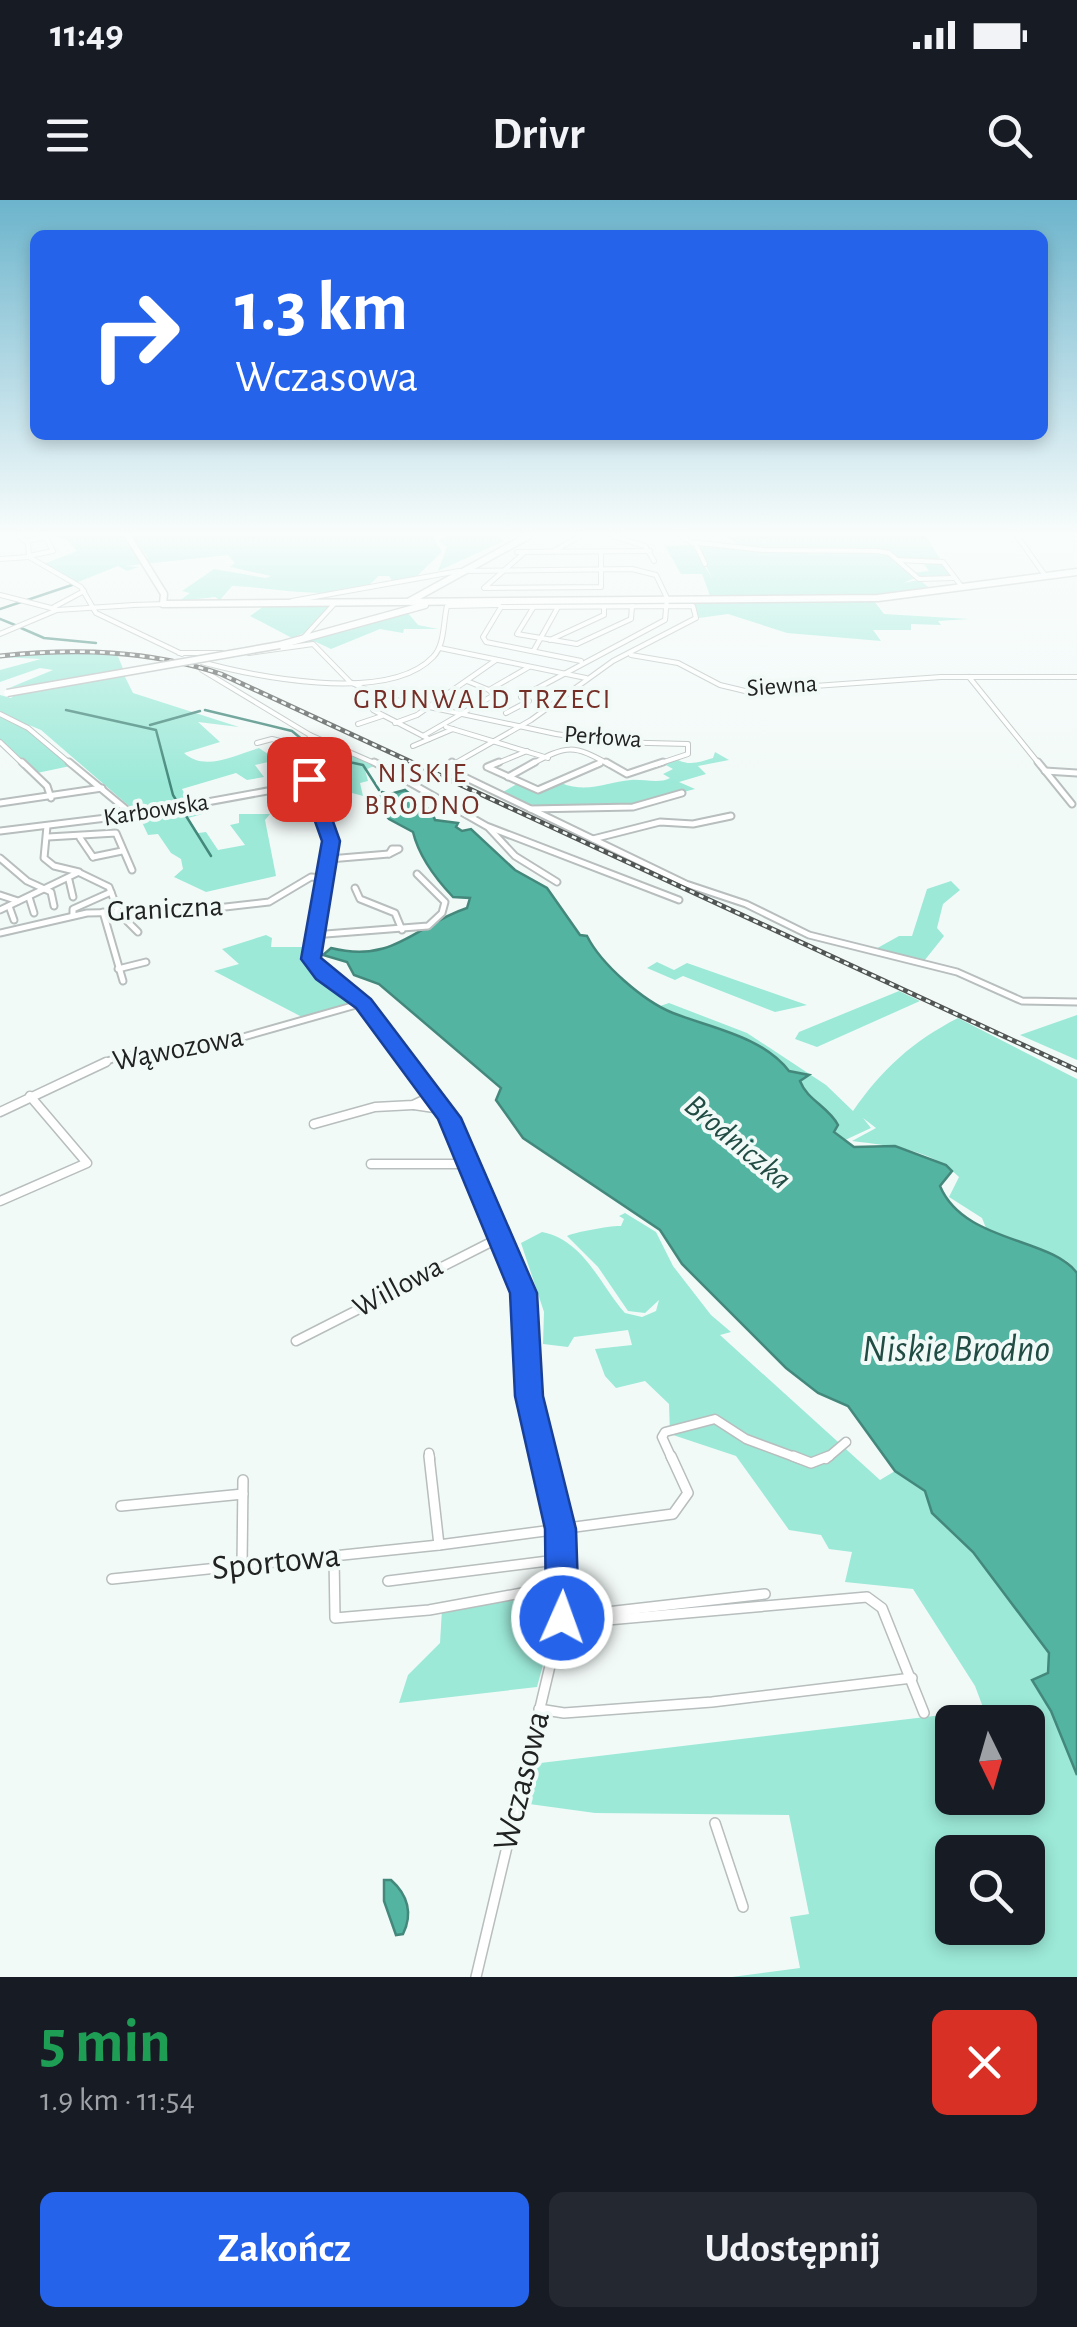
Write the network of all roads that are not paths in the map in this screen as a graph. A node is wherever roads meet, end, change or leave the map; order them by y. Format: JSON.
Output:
{"nodes":[{"id":1,"x":33,"y":619,"type":"edge"},
{"id":2,"x":114,"y":619,"type":"edge"},
{"id":3,"x":322,"y":619,"type":"edge"},
{"id":4,"x":374,"y":619,"type":"edge"},
{"id":5,"x":445,"y":619,"type":"edge"},
{"id":6,"x":492,"y":619,"type":"edge"},
{"id":7,"x":526,"y":619,"type":"edge"},
{"id":8,"x":554,"y":619,"type":"edge"},
{"id":9,"x":595,"y":619,"type":"edge"},
{"id":10,"x":631,"y":619,"type":"edge"},
{"id":11,"x":663,"y":619,"type":"edge"},
{"id":12,"x":694,"y":619,"type":"edge"},
{"id":13,"x":352,"y":628,"type":"joint"},
{"id":14,"x":0,"y":635,"type":"edge"},
{"id":15,"x":546,"y":640,"type":"junction"},
{"id":16,"x":440,"y":648,"type":"junction"},
{"id":17,"x":534,"y":650,"type":"junction"},
{"id":18,"x":260,"y":652,"type":"junction"},
{"id":19,"x":179,"y":653,"type":"junction"},
{"id":20,"x":630,"y":655,"type":"junction"},
{"id":21,"x":194,"y":660,"type":"junction"},
{"id":22,"x":496,"y":660,"type":"junction"},
{"id":23,"x":582,"y":661,"type":"junction"},
{"id":24,"x":530,"y":666,"type":"junction"},
{"id":25,"x":561,"y":672,"type":"junction"},
{"id":26,"x":968,"y":677,"type":"junction"},
{"id":27,"x":1077,"y":677,"type":"edge"},
{"id":28,"x":587,"y":678,"type":"junction"},
{"id":29,"x":466,"y":680,"type":"junction"},
{"id":30,"x":350,"y":682,"type":"junction"},
{"id":31,"x":499,"y":687,"type":"junction"},
{"id":32,"x":489,"y":690,"type":"junction"},
{"id":33,"x":4,"y":693,"type":"edge"},
{"id":34,"x":520,"y":697,"type":"junction"},
{"id":35,"x":375,"y":703,"type":"dead end"},
{"id":36,"x":427,"y":707,"type":"junction"},
{"id":37,"x":506,"y":713,"type":"dead end"},
{"id":38,"x":0,"y":714,"type":"edge"},
{"id":39,"x":460,"y":715,"type":"junction"},
{"id":40,"x":383,"y":716,"type":"junction"},
{"id":41,"x":395,"y":723,"type":"junction"},
{"id":42,"x":358,"y":724,"type":"dead end"},
{"id":43,"x":444,"y":727,"type":"junction"},
{"id":44,"x":518,"y":728,"type":"junction"},
{"id":45,"x":453,"y":729,"type":"junction"},
{"id":46,"x":310,"y":735,"type":"junction"},
{"id":47,"x":426,"y":738,"type":"junction"},
{"id":48,"x":496,"y":740,"type":"junction"},
{"id":49,"x":0,"y":742,"type":"edge"},
{"id":50,"x":257,"y":743,"type":"dead end"},
{"id":51,"x":412,"y":746,"type":"dead end"},
{"id":52,"x":306,"y":747,"type":"junction"},
{"id":53,"x":527,"y":750,"type":"junction"},
{"id":54,"x":548,"y":758,"type":"junction"},
{"id":55,"x":600,"y":762,"type":"junction"},
{"id":56,"x":1045,"y":771,"type":"junction"},
{"id":57,"x":1077,"y":773,"type":"edge"},
{"id":58,"x":508,"y":778,"type":"junction"},
{"id":59,"x":310,"y":782,"type":"junction"},
{"id":60,"x":104,"y":788,"type":"junction"},
{"id":61,"x":682,"y":794,"type":"dead end"},
{"id":62,"x":51,"y":798,"type":"junction"},
{"id":63,"x":0,"y":803,"type":"edge"},
{"id":64,"x":1072,"y":804,"type":"dead end"},
{"id":65,"x":528,"y":809,"type":"junction"},
{"id":66,"x":134,"y":815,"type":"junction"},
{"id":67,"x":731,"y":816,"type":"dead end"},
{"id":68,"x":47,"y":826,"type":"junction"},
{"id":69,"x":488,"y":827,"type":"junction"},
{"id":70,"x":0,"y":832,"type":"edge"},
{"id":71,"x":48,"y":838,"type":"junction"},
{"id":72,"x":80,"y":838,"type":"junction"},
{"id":73,"x":592,"y":839,"type":"junction"},
{"id":74,"x":122,"y":851,"type":"junction"},
{"id":75,"x":389,"y":854,"type":"dead end"},
{"id":76,"x":0,"y":858,"type":"edge"},
{"id":77,"x":329,"y":859,"type":"junction"},
{"id":78,"x":132,"y":870,"type":"dead end"},
{"id":79,"x":80,"y":872,"type":"junction"},
{"id":80,"x":417,"y":874,"type":"dead end"},
{"id":81,"x":324,"y":878,"type":"junction"},
{"id":82,"x":69,"y":880,"type":"junction"},
{"id":83,"x":557,"y":882,"type":"dead end"},
{"id":84,"x":355,"y":888,"type":"dead end"},
{"id":85,"x":48,"y":889,"type":"junction"},
{"id":86,"x":112,"y":892,"type":"junction"},
{"id":87,"x":0,"y":895,"type":"edge"},
{"id":88,"x":29,"y":897,"type":"junction"},
{"id":89,"x":73,"y":897,"type":"dead end"},
{"id":90,"x":680,"y":900,"type":"dead end"},
{"id":91,"x":18,"y":902,"type":"junction"},
{"id":92,"x":9,"y":906,"type":"junction"},
{"id":93,"x":54,"y":906,"type":"dead end"},
{"id":94,"x":0,"y":910,"type":"edge"},
{"id":95,"x":118,"y":910,"type":"junction"},
{"id":96,"x":103,"y":912,"type":"junction"},
{"id":97,"x":34,"y":913,"type":"dead end"},
{"id":98,"x":74,"y":916,"type":"junction"},
{"id":99,"x":14,"y":920,"type":"dead end"},
{"id":100,"x":402,"y":930,"type":"junction"},
{"id":101,"x":138,"y":932,"type":"dead end"},
{"id":102,"x":0,"y":933,"type":"edge"},
{"id":103,"x":313,"y":935,"type":"junction"},
{"id":104,"x":146,"y":962,"type":"dead end"},
{"id":105,"x":118,"y":969,"type":"junction"},
{"id":106,"x":123,"y":981,"type":"dead end"},
{"id":107,"x":1077,"y":1002,"type":"edge"},
{"id":108,"x":363,"y":1004,"type":"junction"},
{"id":109,"x":30,"y":1096,"type":"junction"},
{"id":110,"x":432,"y":1096,"type":"junction"},
{"id":111,"x":413,"y":1105,"type":"junction"},
{"id":112,"x":442,"y":1110,"type":"junction"},
{"id":113,"x":0,"y":1112,"type":"edge"},
{"id":114,"x":314,"y":1124,"type":"dead end"},
{"id":115,"x":371,"y":1164,"type":"dead end"},
{"id":116,"x":471,"y":1164,"type":"junction"},
{"id":117,"x":0,"y":1201,"type":"edge"},
{"id":118,"x":501,"y":1237,"type":"junction"},
{"id":119,"x":296,"y":1341,"type":"dead end"},
{"id":120,"x":846,"y":1442,"type":"dead end"},
{"id":121,"x":429,"y":1453,"type":"dead end"},
{"id":122,"x":243,"y":1480,"type":"dead end"},
{"id":123,"x":243,"y":1494,"type":"junction"},
{"id":124,"x":121,"y":1506,"type":"dead end"},
{"id":125,"x":561,"y":1529,"type":"junction"},
{"id":126,"x":439,"y":1545,"type":"junction"},
{"id":127,"x":334,"y":1556,"type":"junction"},
{"id":128,"x":564,"y":1558,"type":"junction"},
{"id":129,"x":242,"y":1566,"type":"junction"},
{"id":130,"x":112,"y":1579,"type":"dead end"},
{"id":131,"x":388,"y":1581,"type":"dead end"},
{"id":132,"x":565,"y":1585,"type":"junction"},
{"id":133,"x":766,"y":1594,"type":"dead end"},
{"id":134,"x":562,"y":1621,"type":"junction"},
{"id":135,"x":912,"y":1678,"type":"junction"},
{"id":136,"x":539,"y":1709,"type":"junction"},
{"id":137,"x":924,"y":1713,"type":"dead end"},
{"id":138,"x":715,"y":1822,"type":"dead end"},
{"id":139,"x":743,"y":1908,"type":"dead end"},
{"id":140,"x":476,"y":1977,"type":"edge"}],
"edges":[{"from":1,"to":14,"type":"street"},
{"from":2,"to":19,"type":"street"},
{"from":3,"to":18,"type":"street"},
{"from":4,"to":13,"type":"main road"},
{"from":5,"to":16,"type":"street"},
{"from":6,"to":17,"type":"street"},
{"from":7,"to":15,"type":"street"},
{"from":8,"to":15,"type":"street"},
{"from":9,"to":15,"type":"street"},
{"from":10,"to":15,"type":"street"},
{"from":11,"to":23,"type":"street"},
{"from":12,"to":20,"type":"street"},
{"from":13,"to":33,"type":"main road","bridge":true},
{"from":15,"to":17,"type":"street"},
{"from":16,"to":22,"type":"street"},
{"from":16,"to":30,"type":"street"},
{"from":17,"to":23,"type":"street"},
{"from":18,"to":19,"type":"street"},
{"from":18,"to":30,"type":"street"},
{"from":19,"to":21,"type":"street"},
{"from":20,"to":26,"type":"street","name":"Siewna"},
{"from":20,"to":28,"type":"street"},
{"from":21,"to":30,"type":"street"},
{"from":21,"to":46,"type":"street"},
{"from":22,"to":24,"type":"street"},
{"from":22,"to":29,"type":"street"},
{"from":23,"to":25,"type":"street"},
{"from":24,"to":25,"type":"street"},
{"from":24,"to":31,"type":"street"},
{"from":25,"to":28,"type":"street"},
{"from":25,"to":34,"type":"street"},
{"from":26,"to":27,"type":"street","name":"Siewna"},
{"from":26,"to":56,"type":"street"},
{"from":28,"to":44,"type":"street"},
{"from":29,"to":32,"type":"street"},
{"from":29,"to":36,"type":"street"},
{"from":30,"to":36,"type":"street","name":"Perłowa"},
{"from":31,"to":32,"type":"street"},
{"from":31,"to":34,"type":"street"},
{"from":32,"to":39,"type":"street"},
{"from":34,"to":37,"type":"street"},
{"from":35,"to":40,"type":"street"},
{"from":36,"to":39,"type":"street","name":"Perłowa"},
{"from":36,"to":41,"type":"street"},
{"from":38,"to":60,"type":"street"},
{"from":39,"to":43,"type":"street"},
{"from":39,"to":44,"type":"street","name":"Perłowa"},
{"from":40,"to":41,"type":"street"},
{"from":40,"to":42,"type":"street"},
{"from":41,"to":47,"type":"street"},
{"from":43,"to":45,"type":"street"},
{"from":43,"to":47,"type":"street"},
{"from":44,"to":48,"type":"street"},
{"from":44,"to":55,"type":"street","name":"Perłowa"},
{"from":45,"to":47,"type":"street"},
{"from":45,"to":48,"type":"street"},
{"from":46,"to":52,"type":"street"},
{"from":46,"to":69,"type":"street"},
{"from":47,"to":51,"type":"street"},
{"from":48,"to":53,"type":"street"},
{"from":48,"to":65,"type":"street"},
{"from":49,"to":62,"type":"street"},
{"from":50,"to":52,"type":"street"},
{"from":52,"to":59,"type":"street"},
{"from":53,"to":54,"type":"street"},
{"from":53,"to":58,"type":"street"},
{"from":54,"to":55,"type":"street"},
{"from":54,"to":58,"type":"street"},
{"from":55,"to":58,"type":"street"},
{"from":56,"to":57,"type":"street"},
{"from":56,"to":64,"type":"street"},
{"from":59,"to":66,"type":"street","name":"Karbowska"},
{"from":59,"to":77,"type":"street"},
{"from":60,"to":62,"type":"street"},
{"from":60,"to":66,"type":"street"},
{"from":61,"to":65,"type":"street"},
{"from":62,"to":63,"type":"street"},
{"from":65,"to":73,"type":"street"},
{"from":66,"to":68,"type":"street","name":"Karbowska"},
{"from":67,"to":73,"type":"street"},
{"from":68,"to":70,"type":"street","name":"Karbowska"},
{"from":68,"to":71,"type":"street"},
{"from":69,"to":83,"type":"street"},
{"from":69,"to":90,"type":"street"},
{"from":71,"to":72,"type":"street"},
{"from":71,"to":79,"type":"street"},
{"from":72,"to":74,"type":"street"},
{"from":72,"to":74,"type":"street"},
{"from":73,"to":107,"type":"street"},
{"from":74,"to":78,"type":"street"},
{"from":75,"to":77,"type":"street"},
{"from":76,"to":85,"type":"street"},
{"from":77,"to":81,"type":"street"},
{"from":79,"to":82,"type":"street"},
{"from":79,"to":86,"type":"street"},
{"from":80,"to":100,"type":"street"},
{"from":81,"to":95,"type":"street","name":"Graniczna"},
{"from":81,"to":103,"type":"street"},
{"from":82,"to":85,"type":"street"},
{"from":82,"to":89,"type":"street"},
{"from":84,"to":100,"type":"street"},
{"from":85,"to":88,"type":"street"},
{"from":85,"to":93,"type":"street"},
{"from":86,"to":95,"type":"street"},
{"from":86,"to":98,"type":"street"},
{"from":87,"to":91,"type":"street"},
{"from":88,"to":91,"type":"street"},
{"from":88,"to":97,"type":"street"},
{"from":91,"to":92,"type":"street"},
{"from":92,"to":94,"type":"street"},
{"from":92,"to":99,"type":"street"},
{"from":95,"to":96,"type":"street","name":"Graniczna"},
{"from":95,"to":101,"type":"street"},
{"from":96,"to":98,"type":"street","name":"Graniczna"},
{"from":96,"to":105,"type":"street"},
{"from":98,"to":102,"type":"street","name":"Graniczna"},
{"from":100,"to":103,"type":"street"},
{"from":103,"to":108,"type":"street","name":"Wczasowa"},
{"from":104,"to":105,"type":"street"},
{"from":105,"to":106,"type":"street"},
{"from":108,"to":109,"type":"street","name":"Wąwozowa"},
{"from":108,"to":110,"type":"street","name":"Wczasowa"},
{"from":109,"to":113,"type":"street","name":"Wąwozowa"},
{"from":109,"to":117,"type":"street"},
{"from":110,"to":111,"type":"street"},
{"from":110,"to":112,"type":"street","name":"Wczasowa"},
{"from":111,"to":112,"type":"street"},
{"from":111,"to":114,"type":"street"},
{"from":112,"to":116,"type":"street","name":"Wczasowa"},
{"from":115,"to":116,"type":"street"},
{"from":116,"to":118,"type":"street","name":"Wczasowa"},
{"from":118,"to":119,"type":"street","name":"Willowa"},
{"from":118,"to":125,"type":"street","name":"Wczasowa"},
{"from":120,"to":125,"type":"street","name":"Sportowa"},
{"from":121,"to":126,"type":"street"},
{"from":122,"to":123,"type":"street"},
{"from":123,"to":124,"type":"street"},
{"from":123,"to":129,"type":"street"},
{"from":125,"to":126,"type":"street","name":"Sportowa"},
{"from":125,"to":128,"type":"street","name":"Wczasowa"},
{"from":126,"to":127,"type":"street","name":"Sportowa"},
{"from":127,"to":129,"type":"street","name":"Sportowa"},
{"from":127,"to":132,"type":"street"},
{"from":128,"to":131,"type":"street"},
{"from":128,"to":132,"type":"street","name":"Wczasowa"},
{"from":129,"to":130,"type":"street","name":"Sportowa"},
{"from":132,"to":134,"type":"street","name":"Wczasowa"},
{"from":133,"to":134,"type":"street"},
{"from":134,"to":135,"type":"street"},
{"from":134,"to":136,"type":"street","name":"Wczasowa"},
{"from":135,"to":136,"type":"street"},
{"from":135,"to":137,"type":"street"},
{"from":136,"to":140,"type":"street","name":"Wczasowa"},
{"from":138,"to":139,"type":"street"}]}
